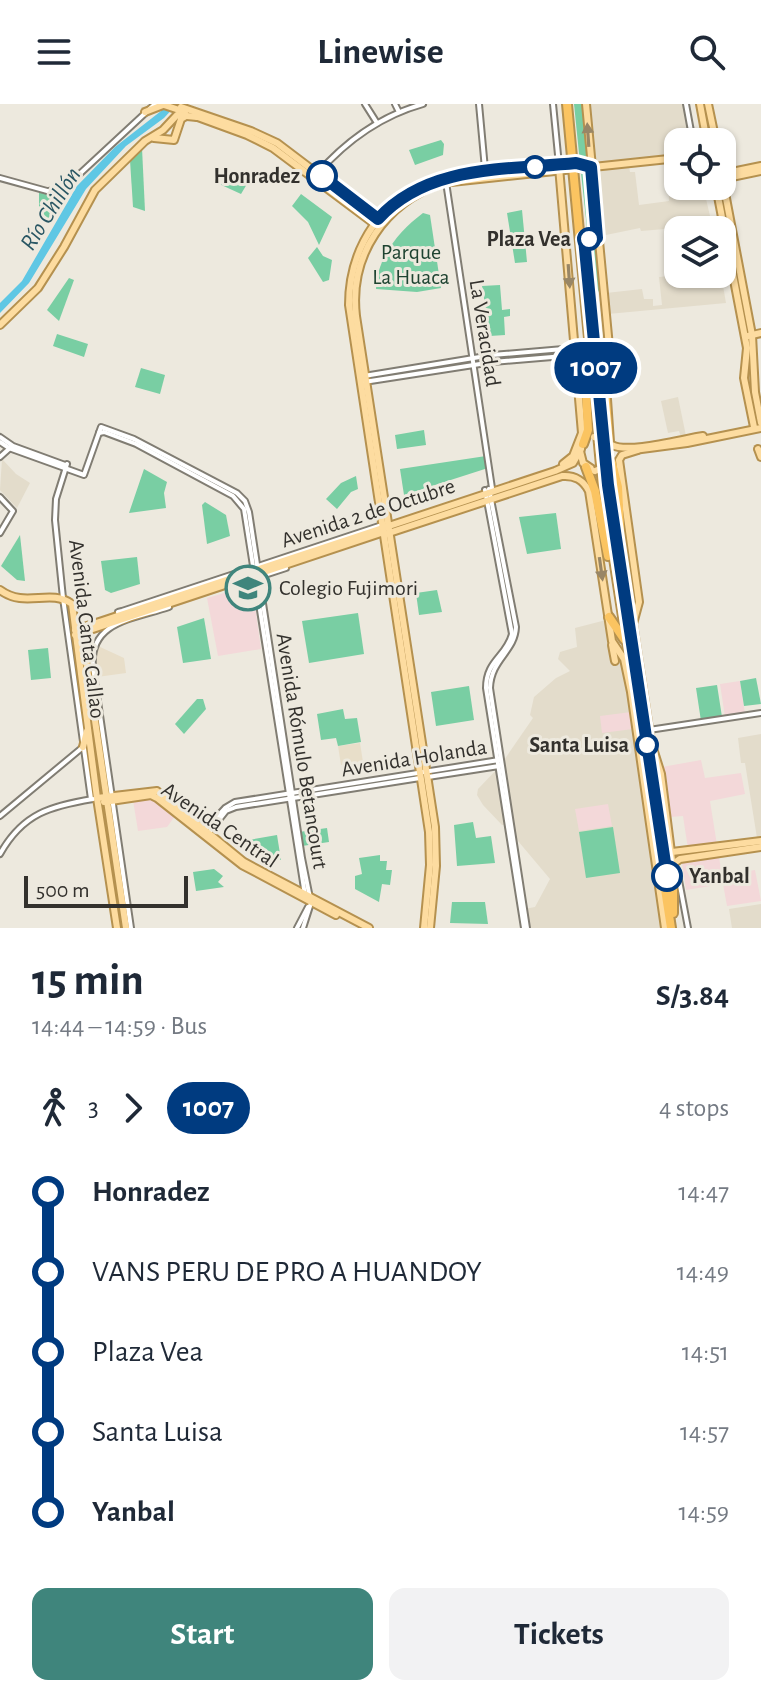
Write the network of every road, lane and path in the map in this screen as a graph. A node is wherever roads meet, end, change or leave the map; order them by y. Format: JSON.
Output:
{"nodes":[{"id":1,"x":365,"y":104,"type":"edge"},
{"id":2,"x":395,"y":104,"type":"edge"},
{"id":3,"x":423,"y":104,"type":"edge"},
{"id":4,"x":479,"y":104,"type":"edge"},
{"id":5,"x":553,"y":104,"type":"edge"},
{"id":6,"x":569,"y":104,"type":"edge"},
{"id":7,"x":586,"y":104,"type":"edge"},
{"id":8,"x":686,"y":104,"type":"edge"},
{"id":9,"x":700,"y":104,"type":"edge"},
{"id":10,"x":708,"y":104,"type":"edge"},
{"id":11,"x":161,"y":106,"type":"edge"},
{"id":12,"x":199,"y":112,"type":"junction"},
{"id":13,"x":399,"y":112,"type":"junction"},
{"id":14,"x":186,"y":116,"type":"junction"},
{"id":15,"x":377,"y":123,"type":"junction"},
{"id":16,"x":690,"y":128,"type":"edge"},
{"id":17,"x":704,"y":128,"type":"edge"},
{"id":18,"x":713,"y":128,"type":"edge"},
{"id":19,"x":664,"y":159,"type":"edge"},
{"id":20,"x":574,"y":166,"type":"junction"},
{"id":21,"x":591,"y":167,"type":"junction"},
{"id":22,"x":559,"y":168,"type":"junction"},
{"id":23,"x":761,"y":169,"type":"edge"},
{"id":24,"x":485,"y":174,"type":"junction"},
{"id":25,"x":736,"y":174,"type":"edge"},
{"id":26,"x":316,"y":175,"type":"junction"},
{"id":27,"x":0,"y":178,"type":"edge"},
{"id":28,"x":446,"y":182,"type":"junction"},
{"id":29,"x":378,"y":224,"type":"junction"},
{"id":30,"x":597,"y":238,"type":"junction"},
{"id":31,"x":584,"y":239,"type":"junction"},
{"id":32,"x":736,"y":270,"type":"joint"},
{"id":33,"x":588,"y":315,"type":"junction"},
{"id":34,"x":0,"y":327,"type":"edge"},
{"id":35,"x":761,"y":331,"type":"edge"},
{"id":36,"x":748,"y":333,"type":"junction"},
{"id":37,"x":576,"y":352,"type":"junction"},
{"id":38,"x":474,"y":361,"type":"junction"},
{"id":39,"x":612,"y":378,"type":"joint"},
{"id":40,"x":363,"y":379,"type":"junction"},
{"id":41,"x":578,"y":379,"type":"junction"},
{"id":42,"x":587,"y":403,"type":"junction"},
{"id":43,"x":607,"y":412,"type":"junction"},
{"id":44,"x":759,"y":426,"type":"edge"},
{"id":45,"x":99,"y":433,"type":"junction"},
{"id":46,"x":0,"y":439,"type":"edge"},
{"id":47,"x":609,"y":442,"type":"junction"},
{"id":48,"x":582,"y":446,"type":"junction"},
{"id":49,"x":10,"y":447,"type":"junction"},
{"id":50,"x":758,"y":449,"type":"dead end"},
{"id":51,"x":0,"y":457,"type":"edge"},
{"id":52,"x":761,"y":457,"type":"edge"},
{"id":53,"x":614,"y":461,"type":"junction"},
{"id":54,"x":66,"y":466,"type":"junction"},
{"id":55,"x":589,"y":468,"type":"junction"},
{"id":56,"x":556,"y":472,"type":"junction"},
{"id":57,"x":489,"y":494,"type":"junction"},
{"id":58,"x":0,"y":497,"type":"edge"},
{"id":59,"x":619,"y":500,"type":"junction"},
{"id":60,"x":598,"y":507,"type":"junction"},
{"id":61,"x":627,"y":518,"type":"junction"},
{"id":62,"x":385,"y":529,"type":"junction"},
{"id":63,"x":0,"y":533,"type":"edge"},
{"id":64,"x":596,"y":535,"type":"junction"},
{"id":65,"x":257,"y":572,"type":"junction"},
{"id":66,"x":621,"y":591,"type":"junction"},
{"id":67,"x":0,"y":592,"type":"edge"},
{"id":68,"x":63,"y":598,"type":"junction"},
{"id":69,"x":120,"y":615,"type":"junction"},
{"id":70,"x":609,"y":617,"type":"junction"},
{"id":71,"x":89,"y":630,"type":"junction"},
{"id":72,"x":74,"y":631,"type":"junction"},
{"id":73,"x":612,"y":641,"type":"junction"},
{"id":74,"x":626,"y":642,"type":"junction"},
{"id":75,"x":84,"y":647,"type":"junction"},
{"id":76,"x":615,"y":661,"type":"dead end"},
{"id":77,"x":761,"y":713,"type":"edge"},
{"id":78,"x":87,"y":724,"type":"junction"},
{"id":79,"x":649,"y":730,"type":"junction"},
{"id":80,"x":83,"y":747,"type":"junction"},
{"id":81,"x":500,"y":762,"type":"junction"},
{"id":82,"x":423,"y":775,"type":"junction"},
{"id":83,"x":291,"y":796,"type":"junction"},
{"id":84,"x":104,"y":800,"type":"junction"},
{"id":85,"x":0,"y":816,"type":"edge"},
{"id":86,"x":205,"y":833,"type":"junction"},
{"id":87,"x":11,"y":837,"type":"junction"},
{"id":88,"x":2,"y":838,"type":"edge"},
{"id":89,"x":761,"y":844,"type":"edge"},
{"id":90,"x":718,"y":851,"type":"junction"},
{"id":91,"x":672,"y":852,"type":"junction"},
{"id":92,"x":0,"y":854,"type":"edge"},
{"id":93,"x":673,"y":866,"type":"junction"},
{"id":94,"x":308,"y":899,"type":"junction"},
{"id":95,"x":673,"y":913,"type":"junction"},
{"id":96,"x":667,"y":927,"type":"edge"},
{"id":97,"x":117,"y":928,"type":"edge"},
{"id":98,"x":128,"y":928,"type":"edge"},
{"id":99,"x":300,"y":928,"type":"edge"},
{"id":100,"x":360,"y":928,"type":"edge"},
{"id":101,"x":369,"y":928,"type":"edge"},
{"id":102,"x":427,"y":928,"type":"edge"},
{"id":103,"x":526,"y":928,"type":"edge"},
{"id":104,"x":688,"y":928,"type":"edge"}],
"edges":[{"from":1,"to":15,"type":"street"},
{"from":2,"to":13,"type":"street"},
{"from":3,"to":13,"type":"street"},
{"from":4,"to":24,"type":"street"},
{"from":5,"to":22,"type":"street"},
{"from":6,"to":20,"type":"highway"},
{"from":21,"to":7,"type":"main road","one_way":true},
{"from":8,"to":16,"type":"street"},
{"from":9,"to":17,"type":"main road"},
{"from":10,"to":18,"type":"main road"},
{"from":11,"to":12,"type":"main road"},
{"from":11,"to":27,"type":"street"},
{"from":12,"to":14,"type":"main road"},
{"from":12,"to":26,"type":"main road"},
{"from":13,"to":15,"type":"street"},
{"from":14,"to":34,"type":"main road"},
{"from":14,"to":34,"type":"main road"},
{"from":15,"to":26,"type":"street"},
{"from":19,"to":21,"type":"main road"},
{"from":20,"to":21,"type":"main road"},
{"from":20,"to":22,"type":"main road"},
{"from":20,"to":31,"type":"highway"},
{"from":20,"to":33,"type":"highway"},
{"from":21,"to":30,"type":"main road"},
{"from":22,"to":24,"type":"main road"},
{"from":22,"to":37,"type":"main road","one_way":true},
{"from":23,"to":25,"type":"main road"},
{"from":24,"to":28,"type":"main road"},
{"from":24,"to":29,"type":"main road"},
{"from":26,"to":29,"type":"main road"},
{"from":28,"to":29,"type":"main road"},
{"from":28,"to":38,"type":"street","name":"La Veracidad"},
{"from":29,"to":40,"type":"main road"},
{"from":30,"to":31,"type":"highway"},
{"from":30,"to":39,"type":"main road"},
{"from":31,"to":33,"type":"highway"},
{"from":32,"to":36,"type":"main road"},
{"from":32,"to":36,"type":"main road"},
{"from":33,"to":42,"type":"highway"},
{"from":33,"to":43,"type":"highway"},
{"from":33,"to":66,"type":"highway"},
{"from":35,"to":36,"type":"main road"},
{"from":36,"to":44,"type":"main road"},
{"from":36,"to":44,"type":"main road"},
{"from":37,"to":38,"type":"street"},
{"from":37,"to":41,"type":"main road"},
{"from":38,"to":40,"type":"street"},
{"from":38,"to":57,"type":"street","name":"La Veracidad"},
{"from":39,"to":43,"type":"highway"},
{"from":40,"to":62,"type":"main road"},
{"from":41,"to":42,"type":"highway"},
{"from":41,"to":56,"type":"main road"},
{"from":42,"to":48,"type":"highway"},
{"from":43,"to":47,"type":"highway"},
{"from":44,"to":47,"type":"main road"},
{"from":44,"to":53,"type":"main road"},
{"from":45,"to":54,"type":"street"},
{"from":45,"to":65,"type":"street","name":"Avenida Rómulo Betancourt"},
{"from":45,"to":65,"type":"street","name":"Avenida Rómulo Betancourt"},
{"from":46,"to":49,"type":"street"},
{"from":47,"to":48,"type":"main road","bridge":true},
{"from":47,"to":53,"type":"main road"},
{"from":48,"to":55,"type":"main road"},
{"from":48,"to":56,"type":"main road","name":"Avenida 2 de Octubre"},
{"from":49,"to":51,"type":"street"},
{"from":49,"to":54,"type":"street"},
{"from":50,"to":52,"type":"main road"},
{"from":53,"to":55,"type":"main road","bridge":true},
{"from":53,"to":59,"type":"highway"},
{"from":53,"to":61,"type":"main road"},
{"from":54,"to":68,"type":"street","name":"Avenida Canta Callao"},
{"from":55,"to":57,"type":"main road","name":"Avenida 2 de Octubre"},
{"from":55,"to":60,"type":"highway"},
{"from":56,"to":57,"type":"main road","name":"Avenida 2 de Octubre"},
{"from":56,"to":57,"type":"main road","name":"Avenida 2 de Octubre"},
{"from":56,"to":64,"type":"main road"},
{"from":57,"to":62,"type":"main road","name":"Avenida 2 de Octubre"},
{"from":57,"to":81,"type":"street","name":"La Veracidad"},
{"from":58,"to":63,"type":"street"},
{"from":59,"to":61,"type":"highway"},
{"from":59,"to":66,"type":"highway"},
{"from":60,"to":64,"type":"highway"},
{"from":60,"to":66,"type":"highway"},
{"from":61,"to":79,"type":"main road"},
{"from":62,"to":65,"type":"main road","name":"Avenida 2 de Octubre"},
{"from":62,"to":82,"type":"main road"},
{"from":64,"to":70,"type":"main road","one_way":true},
{"from":65,"to":69,"type":"main road","name":"Avenida 2 de Octubre"},
{"from":65,"to":71,"type":"main road","name":"Avenida 2 de Octubre"},
{"from":65,"to":83,"type":"street","name":"Avenida Rómulo Betancourt"},
{"from":66,"to":74,"type":"highway"},
{"from":66,"to":95,"type":"highway"},
{"from":67,"to":68,"type":"main road"},
{"from":68,"to":72,"type":"street","name":"Avenida Canta Callao"},
{"from":68,"to":72,"type":"main road","name":"Avenida Canta Callao"},
{"from":69,"to":72,"type":"main road","name":"Avenida 2 de Octubre"},
{"from":69,"to":84,"type":"street","name":"Avenida Canta Callao"},
{"from":70,"to":73,"type":"main road"},
{"from":70,"to":74,"type":"highway"},
{"from":71,"to":72,"type":"main road","name":"Avenida 2 de Octubre"},
{"from":71,"to":75,"type":"main road"},
{"from":72,"to":75,"type":"main road","name":"Avenida Canta Callao"},
{"from":72,"to":78,"type":"main road","name":"Avenida Canta Callao"},
{"from":72,"to":80,"type":"street","name":"Avenida Canta Callao"},
{"from":73,"to":76,"type":"main road"},
{"from":73,"to":96,"type":"main road"},
{"from":74,"to":96,"type":"highway"},
{"from":75,"to":84,"type":"main road","name":"Avenida Canta Callao"},
{"from":77,"to":79,"type":"street"},
{"from":78,"to":80,"type":"main road"},
{"from":78,"to":84,"type":"main road","name":"Avenida Canta Callao"},
{"from":79,"to":91,"type":"main road"},
{"from":80,"to":84,"type":"street","name":"Avenida Canta Callao"},
{"from":80,"to":85,"type":"street"},
{"from":81,"to":82,"type":"street","name":"Avenida Holanda"},
{"from":81,"to":103,"type":"street","name":"La Veracidad"},
{"from":82,"to":83,"type":"street","name":"Avenida Holanda"},
{"from":82,"to":102,"type":"main road"},
{"from":83,"to":86,"type":"street","name":"Avenida Holanda"},
{"from":83,"to":94,"type":"street","name":"Avenida Rómulo Betancourt"},
{"from":84,"to":86,"type":"main road","name":"Avenida Central"},
{"from":84,"to":87,"type":"street","name":"Avenida Central"},
{"from":84,"to":97,"type":"main road","name":"Avenida Canta Callao"},
{"from":84,"to":98,"type":"street","name":"Avenida Canta Callao"},
{"from":84,"to":98,"type":"main road","name":"Avenida Canta Callao"},
{"from":86,"to":94,"type":"main road","name":"Avenida Central"},
{"from":87,"to":88,"type":"street"},
{"from":87,"to":92,"type":"street","name":"Avenida Central"},
{"from":89,"to":90,"type":"main road"},
{"from":90,"to":91,"type":"main road"},
{"from":90,"to":93,"type":"main road"},
{"from":91,"to":93,"type":"main road"},
{"from":93,"to":95,"type":"highway"},
{"from":93,"to":104,"type":"street"},
{"from":94,"to":99,"type":"street","name":"Avenida Rómulo Betancourt"},
{"from":94,"to":100,"type":"main road","name":"Avenida Central"},
{"from":94,"to":101,"type":"main road","name":"Avenida Central"},
{"from":95,"to":96,"type":"highway"}]}
